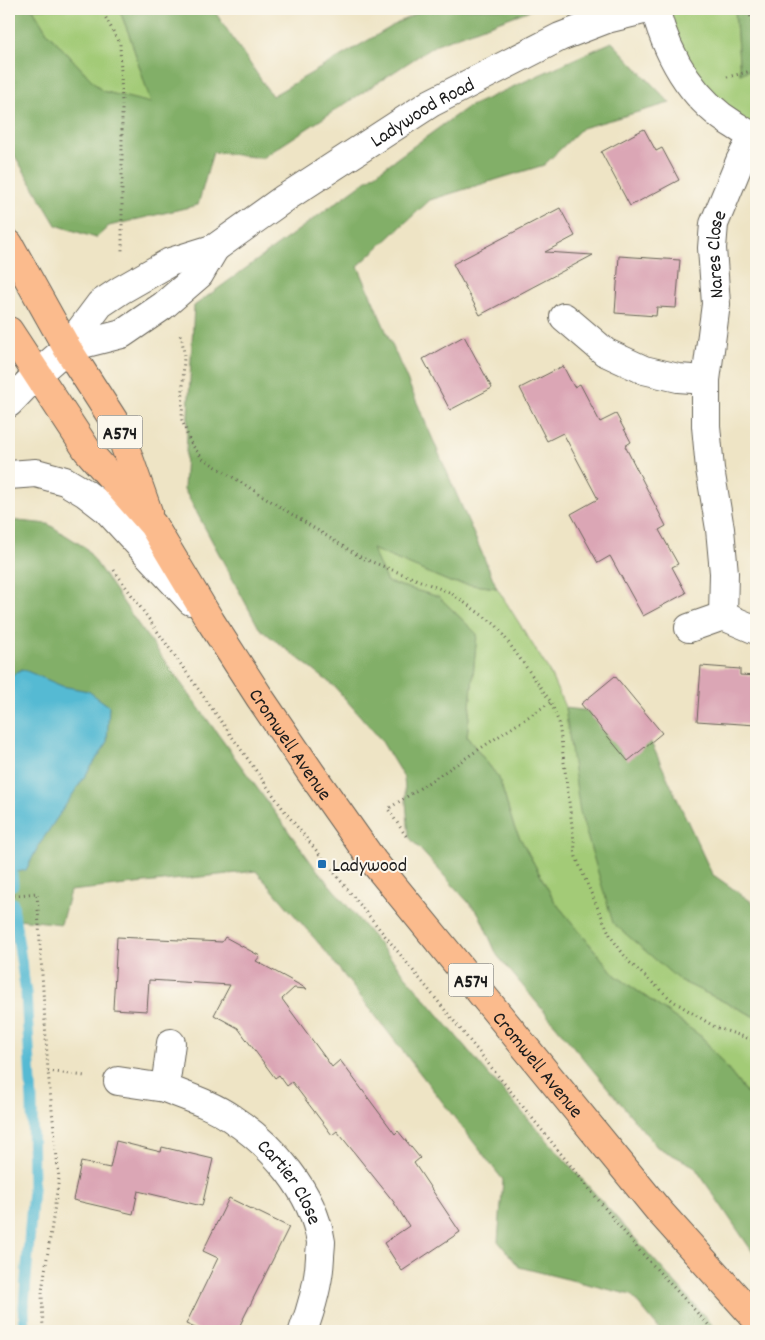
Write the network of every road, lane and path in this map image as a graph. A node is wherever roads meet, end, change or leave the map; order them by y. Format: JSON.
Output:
{"nodes":[{"id":1,"x":101,"y":9,"type":"edge"},
{"id":2,"x":648,"y":9,"type":"edge"},
{"id":3,"x":655,"y":9,"type":"edge"},
{"id":4,"x":732,"y":9,"type":"edge"},
{"id":5,"x":756,"y":41,"type":"edge"},
{"id":6,"x":756,"y":70,"type":"edge"},
{"id":7,"x":724,"y":78,"type":"dead end"},
{"id":8,"x":754,"y":136,"type":"edge"},
{"id":9,"x":9,"y":244,"type":"edge"},
{"id":10,"x":215,"y":248,"type":"junction"},
{"id":11,"x":122,"y":258,"type":"dead end"},
{"id":12,"x":564,"y":317,"type":"dead end"},
{"id":13,"x":9,"y":331,"type":"edge"},
{"id":14,"x":178,"y":331,"type":"dead end"},
{"id":15,"x":67,"y":348,"type":"junction"},
{"id":16,"x":36,"y":375,"type":"junction"},
{"id":17,"x":706,"y":380,"type":"junction"},
{"id":18,"x":9,"y":402,"type":"edge"},
{"id":19,"x":9,"y":474,"type":"edge"},
{"id":20,"x":153,"y":525,"type":"junction"},
{"id":21,"x":723,"y":616,"type":"junction"},
{"id":22,"x":211,"y":622,"type":"junction"},
{"id":23,"x":689,"y":628,"type":"dead end"},
{"id":24,"x":756,"y":630,"type":"edge"},
{"id":25,"x":551,"y":702,"type":"junction"},
{"id":26,"x":406,"y":836,"type":"dead end"},
{"id":27,"x":9,"y":896,"type":"edge"},
{"id":28,"x":756,"y":1041,"type":"edge"},
{"id":29,"x":171,"y":1043,"type":"dead end"},
{"id":30,"x":118,"y":1081,"type":"dead end"},
{"id":31,"x":165,"y":1088,"type":"junction"},
{"id":32,"x":756,"y":1319,"type":"edge"},
{"id":33,"x":43,"y":1331,"type":"edge"},
{"id":34,"x":303,"y":1331,"type":"edge"}],
"edges":[{"from":1,"to":11,"type":"path"},
{"from":2,"to":10,"type":"street","name":"Ladywood Road"},
{"from":3,"to":8,"type":"street"},
{"from":4,"to":5,"type":"path"},
{"from":6,"to":7,"type":"path"},
{"from":8,"to":17,"type":"street","name":"Nares Close"},
{"from":9,"to":15,"type":"main road","name":"Cromwell Avenue","number":"A574"},
{"from":10,"to":15,"type":"street","name":"Ladywood Road"},
{"from":10,"to":15,"type":"street","name":"Ladywood Road"},
{"from":12,"to":17,"type":"street"},
{"from":13,"to":16,"type":"main road","name":"Cromwell Avenue","number":"A574"},
{"from":14,"to":25,"type":"path"},
{"from":15,"to":16,"type":"street"},
{"from":15,"to":20,"type":"main road","name":"Cromwell Avenue","number":"A574"},
{"from":16,"to":18,"type":"street"},
{"from":16,"to":20,"type":"main road","name":"Cromwell Avenue","number":"A574"},
{"from":17,"to":21,"type":"street","name":"Nares Close"},
{"from":19,"to":22,"type":"street"},
{"from":20,"to":22,"type":"main road","name":"Cromwell Avenue","number":"A574"},
{"from":21,"to":23,"type":"street"},
{"from":21,"to":24,"type":"street"},
{"from":22,"to":32,"type":"main road","name":"Cromwell Avenue","number":"A574"},
{"from":25,"to":26,"type":"path"},
{"from":25,"to":28,"type":"path"},
{"from":27,"to":33,"type":"path"},
{"from":29,"to":31,"type":"street"},
{"from":30,"to":31,"type":"street","name":"Cartier Close"},
{"from":31,"to":34,"type":"street","name":"Cartier Close"}]}
